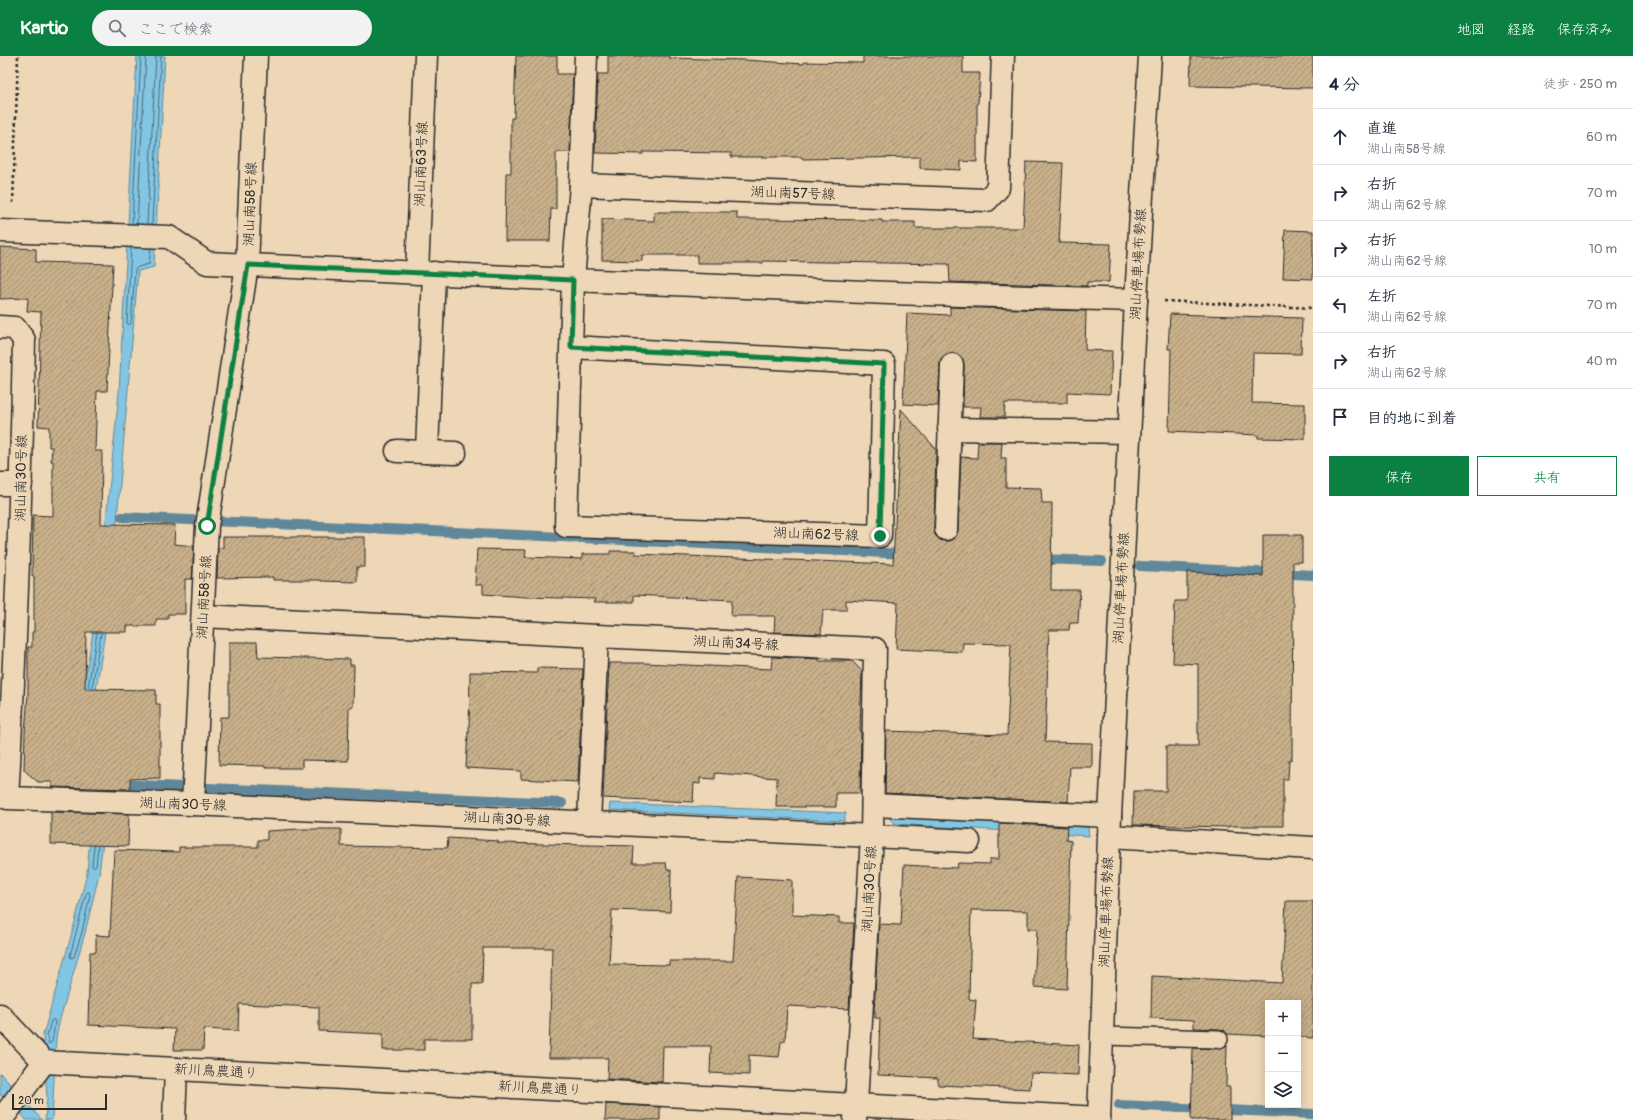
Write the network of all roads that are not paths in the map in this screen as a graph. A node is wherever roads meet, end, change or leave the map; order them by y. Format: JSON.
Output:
{"nodes":[{"id":1,"x":256,"y":56,"type":"edge"},
{"id":2,"x":426,"y":56,"type":"edge"},
{"id":3,"x":586,"y":56,"type":"edge"},
{"id":4,"x":1003,"y":56,"type":"edge"},
{"id":5,"x":1150,"y":56,"type":"edge"},
{"id":6,"x":581,"y":185,"type":"junction"},
{"id":7,"x":6,"y":232,"type":"edge"},
{"id":8,"x":248,"y":265,"type":"junction"},
{"id":9,"x":426,"y":273,"type":"junction"},
{"id":10,"x":573,"y":280,"type":"junction"},
{"id":11,"x":1136,"y":300,"type":"junction"},
{"id":12,"x":0,"y":327,"type":"edge"},
{"id":13,"x":571,"y":347,"type":"junction"},
{"id":14,"x":952,"y":365,"type":"dead end"},
{"id":15,"x":950,"y":429,"type":"junction"},
{"id":16,"x":1129,"y":432,"type":"junction"},
{"id":17,"x":397,"y":450,"type":"dead end"},
{"id":18,"x":427,"y":452,"type":"junction"},
{"id":19,"x":455,"y":453,"type":"dead end"},
{"id":20,"x":11,"y":484,"type":"edge"},
{"id":21,"x":946,"y":529,"type":"dead end"},
{"id":22,"x":203,"y":616,"type":"junction"},
{"id":23,"x":597,"y":636,"type":"junction"},
{"id":24,"x":8,"y":646,"type":"edge"},
{"id":25,"x":193,"y":804,"type":"junction"},
{"id":26,"x":873,"y":805,"type":"junction"},
{"id":27,"x":589,"y":823,"type":"junction"},
{"id":28,"x":1110,"y":826,"type":"junction"},
{"id":29,"x":872,"y":836,"type":"junction"},
{"id":30,"x":969,"y":841,"type":"dead end"},
{"id":31,"x":1313,"y":848,"type":"edge"},
{"id":32,"x":0,"y":1015,"type":"edge"},
{"id":33,"x":1102,"y":1036,"type":"junction"},
{"id":34,"x":1219,"y":1039,"type":"dead end"},
{"id":35,"x":44,"y":1062,"type":"junction"},
{"id":36,"x":176,"y":1069,"type":"junction"},
{"id":37,"x":856,"y":1112,"type":"edge"},
{"id":38,"x":1099,"y":1119,"type":"edge"},
{"id":39,"x":1,"y":1120,"type":"edge"},
{"id":40,"x":174,"y":1120,"type":"edge"}],
"edges":[{"from":1,"to":8,"type":"street","name":"湖山南58号線"},
{"from":2,"to":9,"type":"street","name":"湖山南63号線"},
{"from":3,"to":6,"type":"street"},
{"from":4,"to":6,"type":"street","name":"湖山南57号線"},
{"from":5,"to":11,"type":"street","name":"湖山停車場布勢線"},
{"from":6,"to":10,"type":"street","name":"湖山南62号線"},
{"from":7,"to":8,"type":"street"},
{"from":8,"to":9,"type":"street"},
{"from":8,"to":22,"type":"street","name":"湖山南58号線"},
{"from":9,"to":10,"type":"street"},
{"from":9,"to":18,"type":"street","name":"湖山南63号線"},
{"from":10,"to":11,"type":"street"},
{"from":10,"to":13,"type":"street","name":"湖山南62号線"},
{"from":11,"to":16,"type":"street","name":"湖山停車場布勢線"},
{"from":12,"to":20,"type":"street","name":"湖山南30号線"},
{"from":13,"to":13,"type":"street","name":"湖山南62号線"},
{"from":14,"to":15,"type":"street"},
{"from":15,"to":16,"type":"street"},
{"from":15,"to":21,"type":"street"},
{"from":16,"to":28,"type":"street","name":"湖山停車場布勢線"},
{"from":17,"to":18,"type":"street"},
{"from":18,"to":19,"type":"street"},
{"from":20,"to":24,"type":"street","name":"湖山南30号線"},
{"from":22,"to":23,"type":"street"},
{"from":22,"to":25,"type":"street","name":"湖山南58号線"},
{"from":23,"to":26,"type":"street","name":"湖山南34号線"},
{"from":23,"to":27,"type":"street"},
{"from":24,"to":25,"type":"street","name":"湖山南30号線"},
{"from":25,"to":27,"type":"street","name":"湖山南30号線"},
{"from":26,"to":28,"type":"street"},
{"from":26,"to":29,"type":"street","name":"湖山南34号線"},
{"from":27,"to":29,"type":"street","name":"湖山南30号線"},
{"from":28,"to":31,"type":"street"},
{"from":28,"to":33,"type":"street","name":"湖山停車場布勢線"},
{"from":29,"to":30,"type":"street"},
{"from":29,"to":37,"type":"street","name":"湖山南30号線"},
{"from":32,"to":35,"type":"street"},
{"from":33,"to":34,"type":"lane"},
{"from":33,"to":38,"type":"street","name":"湖山停車場布勢線"},
{"from":35,"to":36,"type":"street","name":"新川鳥農通り"},
{"from":35,"to":39,"type":"street"},
{"from":36,"to":37,"type":"street","name":"新川鳥農通り"},
{"from":36,"to":40,"type":"street"},
{"from":37,"to":38,"type":"street","name":"新川鳥農通り"}]}
